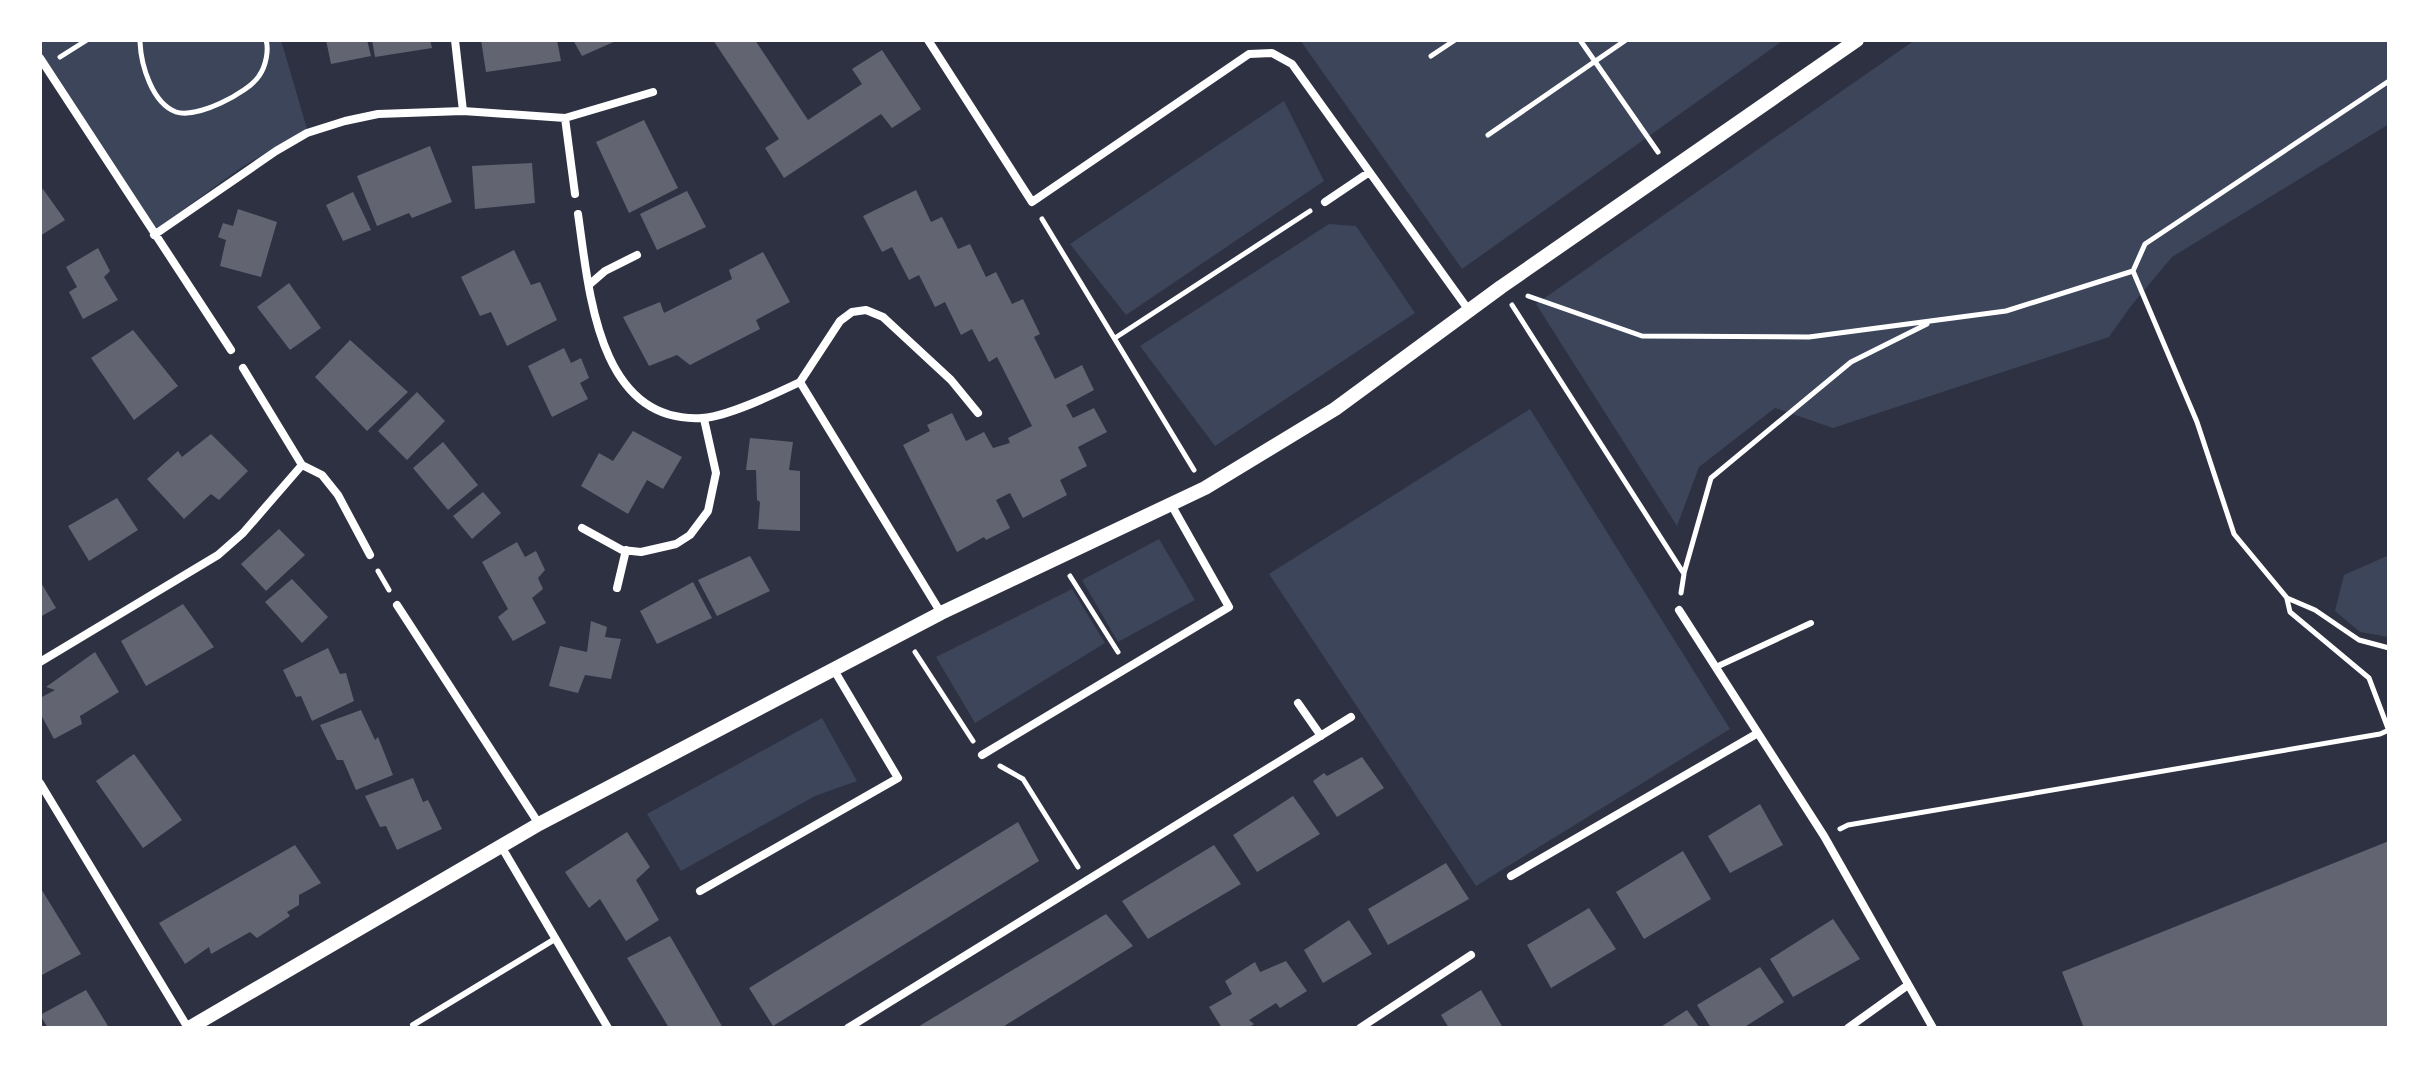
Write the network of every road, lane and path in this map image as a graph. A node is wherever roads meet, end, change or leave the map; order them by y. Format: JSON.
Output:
{"nodes":[{"id":1,"x":87,"y":40,"type":"edge"},
{"id":2,"x":266,"y":40,"type":"edge"},
{"id":3,"x":455,"y":40,"type":"edge"},
{"id":4,"x":928,"y":40,"type":"edge"},
{"id":5,"x":1455,"y":40,"type":"edge"},
{"id":6,"x":1580,"y":40,"type":"edge"},
{"id":7,"x":1626,"y":40,"type":"edge"},
{"id":8,"x":1857,"y":40,"type":"edge"},
{"id":9,"x":139,"y":41,"type":"edge"},
{"id":10,"x":1431,"y":56,"type":"dead end"},
{"id":11,"x":40,"y":58,"type":"edge"},
{"id":12,"x":1595,"y":62,"type":"junction"},
{"id":13,"x":46,"y":67,"type":"junction"},
{"id":14,"x":2389,"y":81,"type":"edge"},
{"id":15,"x":653,"y":92,"type":"dead end"},
{"id":16,"x":463,"y":111,"type":"junction"},
{"id":17,"x":565,"y":118,"type":"junction"},
{"id":18,"x":1488,"y":135,"type":"dead end"},
{"id":19,"x":1670,"y":170,"type":"junction"},
{"id":20,"x":1368,"y":173,"type":"junction"},
{"id":21,"x":575,"y":194,"type":"dead end"},
{"id":22,"x":1032,"y":202,"type":"junction"},
{"id":23,"x":1325,"y":202,"type":"joint"},
{"id":24,"x":578,"y":214,"type":"dead end"},
{"id":25,"x":154,"y":235,"type":"junction"},
{"id":26,"x":637,"y":255,"type":"dead end"},
{"id":27,"x":2133,"y":271,"type":"junction"},
{"id":28,"x":590,"y":284,"type":"junction"},
{"id":29,"x":1501,"y":287,"type":"junction"},
{"id":30,"x":1470,"y":312,"type":"junction"},
{"id":31,"x":1934,"y":320,"type":"junction"},
{"id":32,"x":1115,"y":338,"type":"junction"},
{"id":33,"x":231,"y":350,"type":"dead end"},
{"id":34,"x":243,"y":368,"type":"dead end"},
{"id":35,"x":800,"y":382,"type":"junction"},
{"id":36,"x":978,"y":413,"type":"dead end"},
{"id":37,"x":704,"y":419,"type":"junction"},
{"id":38,"x":302,"y":465,"type":"junction"},
{"id":39,"x":1205,"y":488,"type":"junction"},
{"id":40,"x":1172,"y":506,"type":"junction"},
{"id":41,"x":582,"y":528,"type":"dead end"},
{"id":42,"x":626,"y":550,"type":"junction"},
{"id":43,"x":370,"y":555,"type":"joint"},
{"id":44,"x":1059,"y":558,"type":"junction"},
{"id":45,"x":1684,"y":574,"type":"junction"},
{"id":46,"x":617,"y":588,"type":"dead end"},
{"id":47,"x":2287,"y":598,"type":"junction"},
{"id":48,"x":397,"y":605,"type":"joint"},
{"id":49,"x":1679,"y":610,"type":"joint"},
{"id":50,"x":941,"y":613,"type":"junction"},
{"id":51,"x":1811,"y":623,"type":"dead end"},
{"id":52,"x":2389,"y":648,"type":"edge"},
{"id":53,"x":40,"y":662,"type":"edge"},
{"id":54,"x":1716,"y":667,"type":"junction"},
{"id":55,"x":1127,"y":668,"type":"junction"},
{"id":56,"x":834,"y":670,"type":"junction"},
{"id":57,"x":1298,"y":703,"type":"dead end"},
{"id":58,"x":1351,"y":717,"type":"dead end"},
{"id":59,"x":2389,"y":730,"type":"edge"},
{"id":60,"x":1758,"y":733,"type":"junction"},
{"id":61,"x":1321,"y":736,"type":"junction"},
{"id":62,"x":982,"y":755,"type":"dead end"},
{"id":63,"x":40,"y":783,"type":"edge"},
{"id":64,"x":539,"y":824,"type":"junction"},
{"id":65,"x":1824,"y":836,"type":"junction"},
{"id":66,"x":501,"y":846,"type":"junction"},
{"id":67,"x":1511,"y":876,"type":"dead end"},
{"id":68,"x":700,"y":891,"type":"dead end"},
{"id":69,"x":555,"y":939,"type":"junction"},
{"id":70,"x":1471,"y":955,"type":"dead end"},
{"id":71,"x":1908,"y":985,"type":"junction"},
{"id":72,"x":413,"y":1025,"type":"dead end"},
{"id":73,"x":189,"y":1028,"type":"edge"},
{"id":74,"x":608,"y":1028,"type":"edge"},
{"id":75,"x":848,"y":1028,"type":"edge"},
{"id":76,"x":1360,"y":1028,"type":"edge"},
{"id":77,"x":1848,"y":1028,"type":"edge"},
{"id":78,"x":1933,"y":1028,"type":"edge"}],
"edges":[{"from":1,"to":13,"type":"path"},
{"from":2,"to":9,"type":"path"},
{"from":3,"to":16,"type":"street"},
{"from":4,"to":22,"type":"street"},
{"from":5,"to":10,"type":"path"},
{"from":6,"to":12,"type":"path"},
{"from":7,"to":12,"type":"path"},
{"from":8,"to":19,"type":"street"},
{"from":11,"to":13,"type":"street"},
{"from":12,"to":18,"type":"path"},
{"from":12,"to":19,"type":"path"},
{"from":13,"to":25,"type":"street"},
{"from":14,"to":27,"type":"path"},
{"from":15,"to":17,"type":"street"},
{"from":16,"to":17,"type":"street"},
{"from":16,"to":25,"type":"street"},
{"from":17,"to":21,"type":"street"},
{"from":19,"to":29,"type":"street"},
{"from":20,"to":22,"type":"street"},
{"from":20,"to":23,"type":"street"},
{"from":20,"to":30,"type":"street"},
{"from":22,"to":32,"type":"path"},
{"from":23,"to":32,"type":"path"},
{"from":24,"to":28,"type":"street"},
{"from":25,"to":33,"type":"street"},
{"from":26,"to":28,"type":"street"},
{"from":27,"to":31,"type":"path"},
{"from":27,"to":47,"type":"path"},
{"from":28,"to":37,"type":"street"},
{"from":29,"to":30,"type":"street"},
{"from":29,"to":31,"type":"path"},
{"from":29,"to":45,"type":"path"},
{"from":30,"to":39,"type":"street"},
{"from":31,"to":45,"type":"path"},
{"from":32,"to":39,"type":"path"},
{"from":34,"to":38,"type":"street"},
{"from":35,"to":36,"type":"street"},
{"from":35,"to":37,"type":"street"},
{"from":35,"to":50,"type":"street"},
{"from":37,"to":42,"type":"street"},
{"from":38,"to":43,"type":"street"},
{"from":38,"to":53,"type":"street"},
{"from":39,"to":40,"type":"street"},
{"from":40,"to":44,"type":"street"},
{"from":40,"to":55,"type":"street"},
{"from":41,"to":42,"type":"street"},
{"from":42,"to":46,"type":"street"},
{"from":43,"to":48,"type":"path"},
{"from":44,"to":50,"type":"street"},
{"from":44,"to":55,"type":"path"},
{"from":45,"to":49,"type":"path"},
{"from":47,"to":52,"type":"path"},
{"from":47,"to":59,"type":"path"},
{"from":48,"to":64,"type":"street"},
{"from":49,"to":54,"type":"street"},
{"from":50,"to":56,"type":"street"},
{"from":51,"to":54,"type":"lane"},
{"from":54,"to":60,"type":"street"},
{"from":55,"to":62,"type":"street"},
{"from":56,"to":64,"type":"street"},
{"from":56,"to":68,"type":"street"},
{"from":57,"to":61,"type":"street"},
{"from":58,"to":61,"type":"street"},
{"from":59,"to":65,"type":"path"},
{"from":60,"to":65,"type":"street"},
{"from":60,"to":67,"type":"street"},
{"from":61,"to":75,"type":"street"},
{"from":63,"to":73,"type":"street"},
{"from":64,"to":66,"type":"street"},
{"from":65,"to":71,"type":"street"},
{"from":66,"to":69,"type":"street"},
{"from":66,"to":73,"type":"street"},
{"from":69,"to":72,"type":"lane"},
{"from":69,"to":74,"type":"street"},
{"from":70,"to":76,"type":"street"},
{"from":71,"to":77,"type":"street"},
{"from":71,"to":78,"type":"street"}]}
